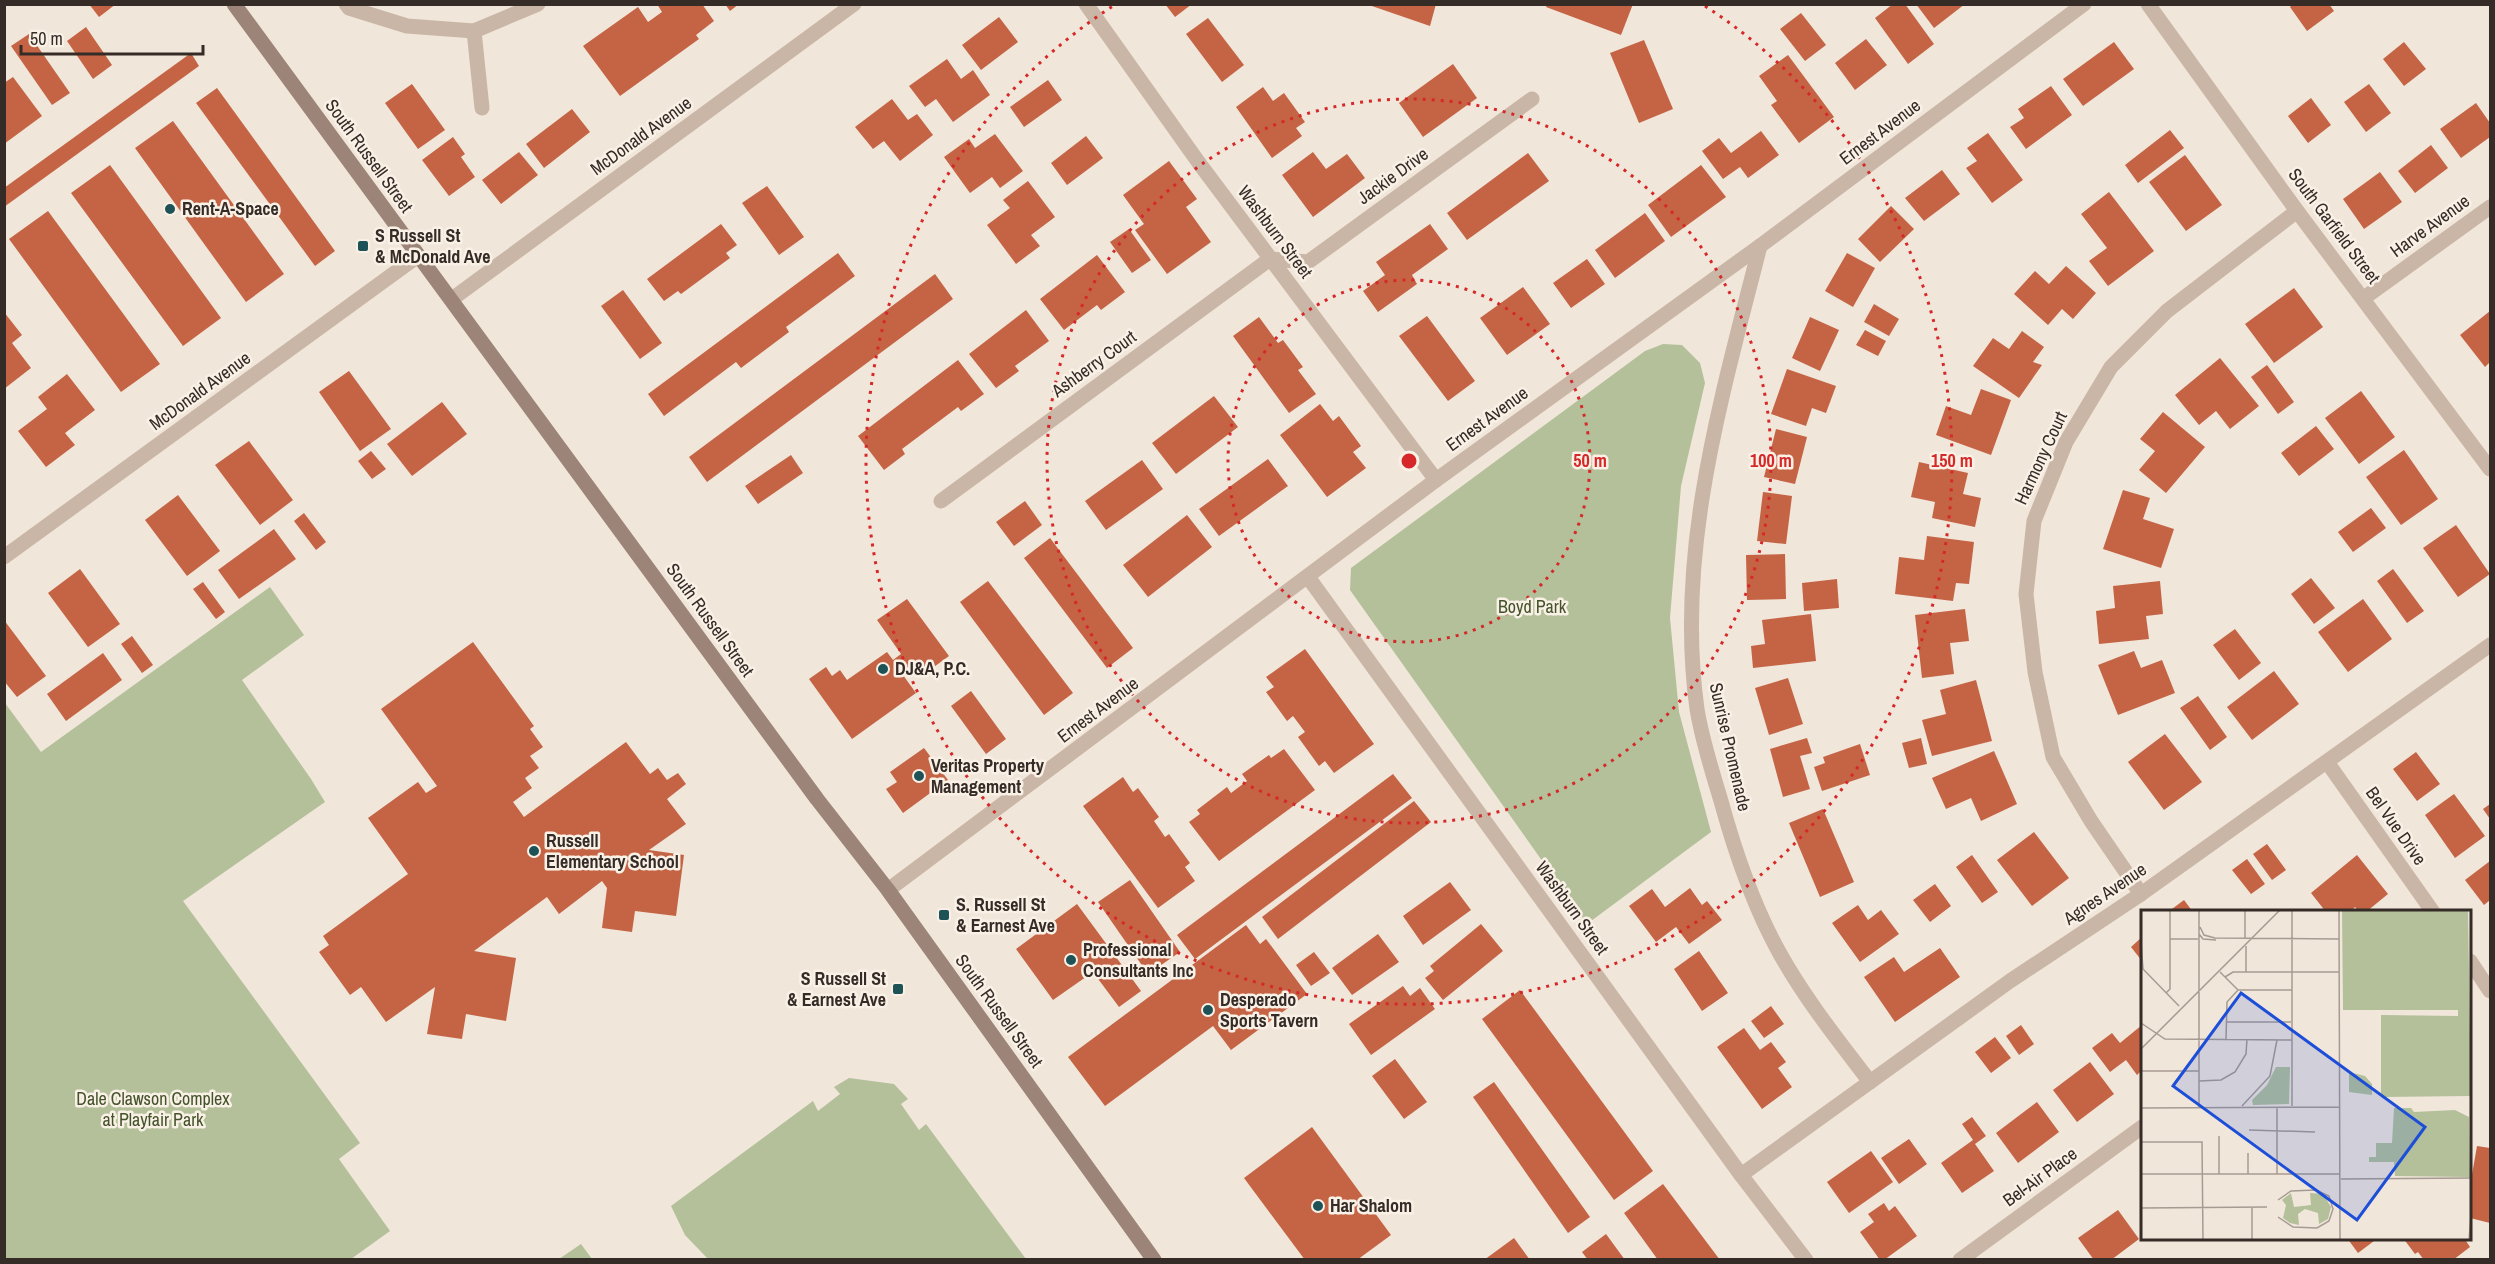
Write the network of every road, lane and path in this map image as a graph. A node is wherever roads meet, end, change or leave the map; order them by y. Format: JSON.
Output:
{"nodes":[{"id":1,"x":234,"y":4,"type":"edge"},
{"id":2,"x":346,"y":4,"type":"edge"},
{"id":3,"x":538,"y":4,"type":"edge"},
{"id":4,"x":854,"y":4,"type":"edge"},
{"id":5,"x":1086,"y":4,"type":"edge"},
{"id":6,"x":2084,"y":4,"type":"edge"},
{"id":7,"x":2148,"y":4,"type":"edge"},
{"id":8,"x":474,"y":31,"type":"junction"},
{"id":9,"x":1532,"y":99,"type":"dead end"},
{"id":10,"x":482,"y":108,"type":"dead end"},
{"id":11,"x":2490,"y":207,"type":"edge"},
{"id":12,"x":2297,"y":211,"type":"junction"},
{"id":13,"x":1760,"y":246,"type":"junction"},
{"id":14,"x":418,"y":256,"type":"junction"},
{"id":15,"x":1270,"y":259,"type":"junction"},
{"id":16,"x":2364,"y":298,"type":"junction"},
{"id":17,"x":452,"y":299,"type":"junction"},
{"id":18,"x":2490,"y":469,"type":"edge"},
{"id":19,"x":1436,"y":480,"type":"junction"},
{"id":20,"x":941,"y":501,"type":"dead end"},
{"id":21,"x":4,"y":557,"type":"edge"},
{"id":22,"x":1308,"y":577,"type":"junction"},
{"id":23,"x":2490,"y":645,"type":"edge"},
{"id":24,"x":2327,"y":762,"type":"junction"},
{"id":25,"x":888,"y":891,"type":"junction"},
{"id":26,"x":2141,"y":894,"type":"junction"},
{"id":27,"x":2432,"y":910,"type":"edge"},
{"id":28,"x":2471,"y":965,"type":"edge"},
{"id":29,"x":2490,"y":991,"type":"edge"},
{"id":30,"x":1870,"y":1082,"type":"junction"},
{"id":31,"x":2141,"y":1128,"type":"edge"},
{"id":32,"x":1741,"y":1175,"type":"junction"},
{"id":33,"x":1154,"y":1260,"type":"edge"},
{"id":34,"x":1806,"y":1260,"type":"edge"},
{"id":35,"x":1960,"y":1260,"type":"edge"}],
"edges":[{"from":1,"to":14,"type":"main road","name":"South Russell Street"},
{"from":2,"to":8,"type":"street"},
{"from":3,"to":8,"type":"street"},
{"from":4,"to":17,"type":"street","name":"McDonald Avenue"},
{"from":5,"to":15,"type":"street","name":"Washburn Street"},
{"from":6,"to":13,"type":"street","name":"Ernest Avenue"},
{"from":7,"to":12,"type":"street","name":"South Garfield Street"},
{"from":8,"to":10,"type":"street"},
{"from":9,"to":15,"type":"street","name":"Jackie Drive"},
{"from":11,"to":16,"type":"street","name":"Harve Avenue"},
{"from":12,"to":16,"type":"street","name":"South Garfield Street"},
{"from":12,"to":26,"type":"street","name":"Harmony Court"},
{"from":13,"to":19,"type":"street","name":"Ernest Avenue"},
{"from":13,"to":30,"type":"street","name":"Sunrise Promenade"},
{"from":14,"to":17,"type":"main road","name":"South Russell Street"},
{"from":14,"to":21,"type":"street","name":"McDonald Avenue"},
{"from":15,"to":19,"type":"street","name":"Washburn Street"},
{"from":15,"to":20,"type":"street","name":"Ashberry Court"},
{"from":16,"to":18,"type":"street","name":"South Garfield Street"},
{"from":17,"to":25,"type":"main road","name":"South Russell Street"},
{"from":19,"to":22,"type":"street","name":"Ernest Avenue"},
{"from":22,"to":25,"type":"street","name":"Ernest Avenue"},
{"from":22,"to":32,"type":"street","name":"Washburn Street"},
{"from":23,"to":24,"type":"street","name":"Agnes Avenue"},
{"from":24,"to":26,"type":"street","name":"Agnes Avenue"},
{"from":24,"to":27,"type":"street","name":"Bel Vue Drive"},
{"from":25,"to":33,"type":"main road","name":"South Russell Street"},
{"from":26,"to":30,"type":"street","name":"Agnes Avenue"},
{"from":28,"to":29,"type":"street"},
{"from":30,"to":32,"type":"street","name":"Agnes Avenue"},
{"from":31,"to":35,"type":"street","name":"Bel-Air Place"},
{"from":32,"to":34,"type":"street","name":"Washburn Street"}]}
